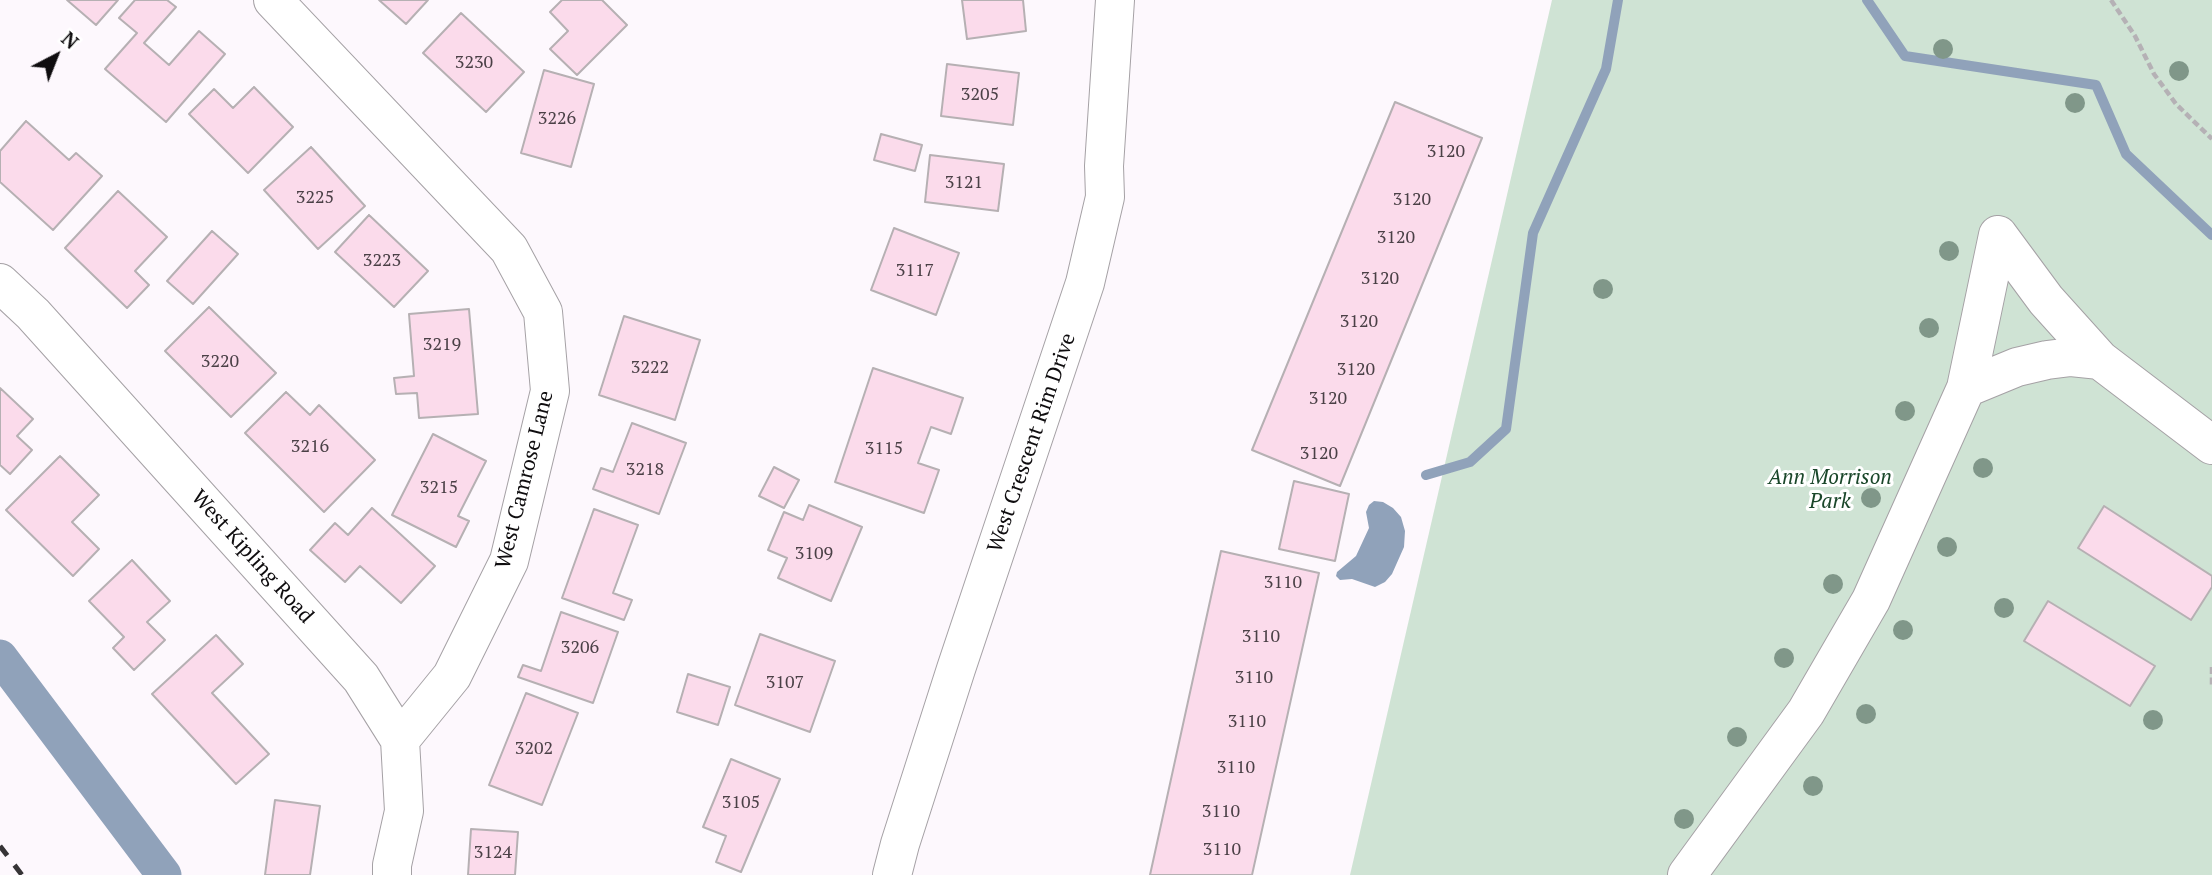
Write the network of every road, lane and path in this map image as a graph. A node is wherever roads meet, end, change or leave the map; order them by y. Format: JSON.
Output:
{"nodes":[{"id":1,"x":1115,"y":0,"type":"edge"},
{"id":2,"x":2112,"y":0,"type":"edge"},
{"id":3,"x":281,"y":2,"type":"edge"},
{"id":4,"x":2212,"y":139,"type":"edge"},
{"id":5,"x":0,"y":283,"type":"edge"},
{"id":6,"x":2100,"y":360,"type":"junction"},
{"id":7,"x":1966,"y":388,"type":"junction"},
{"id":8,"x":2212,"y":445,"type":"edge"},
{"id":9,"x":2212,"y":667,"type":"edge"},
{"id":10,"x":2212,"y":686,"type":"edge"},
{"id":11,"x":400,"y":740,"type":"junction"},
{"id":12,"x":392,"y":875,"type":"edge"},
{"id":13,"x":892,"y":875,"type":"edge"},
{"id":14,"x":1687,"y":875,"type":"edge"}],
"edges":[{"from":1,"to":13,"type":"street","name":"West Crescent Rim Drive"},
{"from":2,"to":4,"type":"path"},
{"from":3,"to":11,"type":"street","name":"West Camrose Lane"},
{"from":5,"to":11,"type":"street","name":"West Kipling Road"},
{"from":6,"to":7,"type":"street"},
{"from":6,"to":7,"type":"street"},
{"from":6,"to":8,"type":"street"},
{"from":7,"to":14,"type":"street"},
{"from":9,"to":10,"type":"path"},
{"from":11,"to":12,"type":"street","name":"West Kipling Road"}]}
